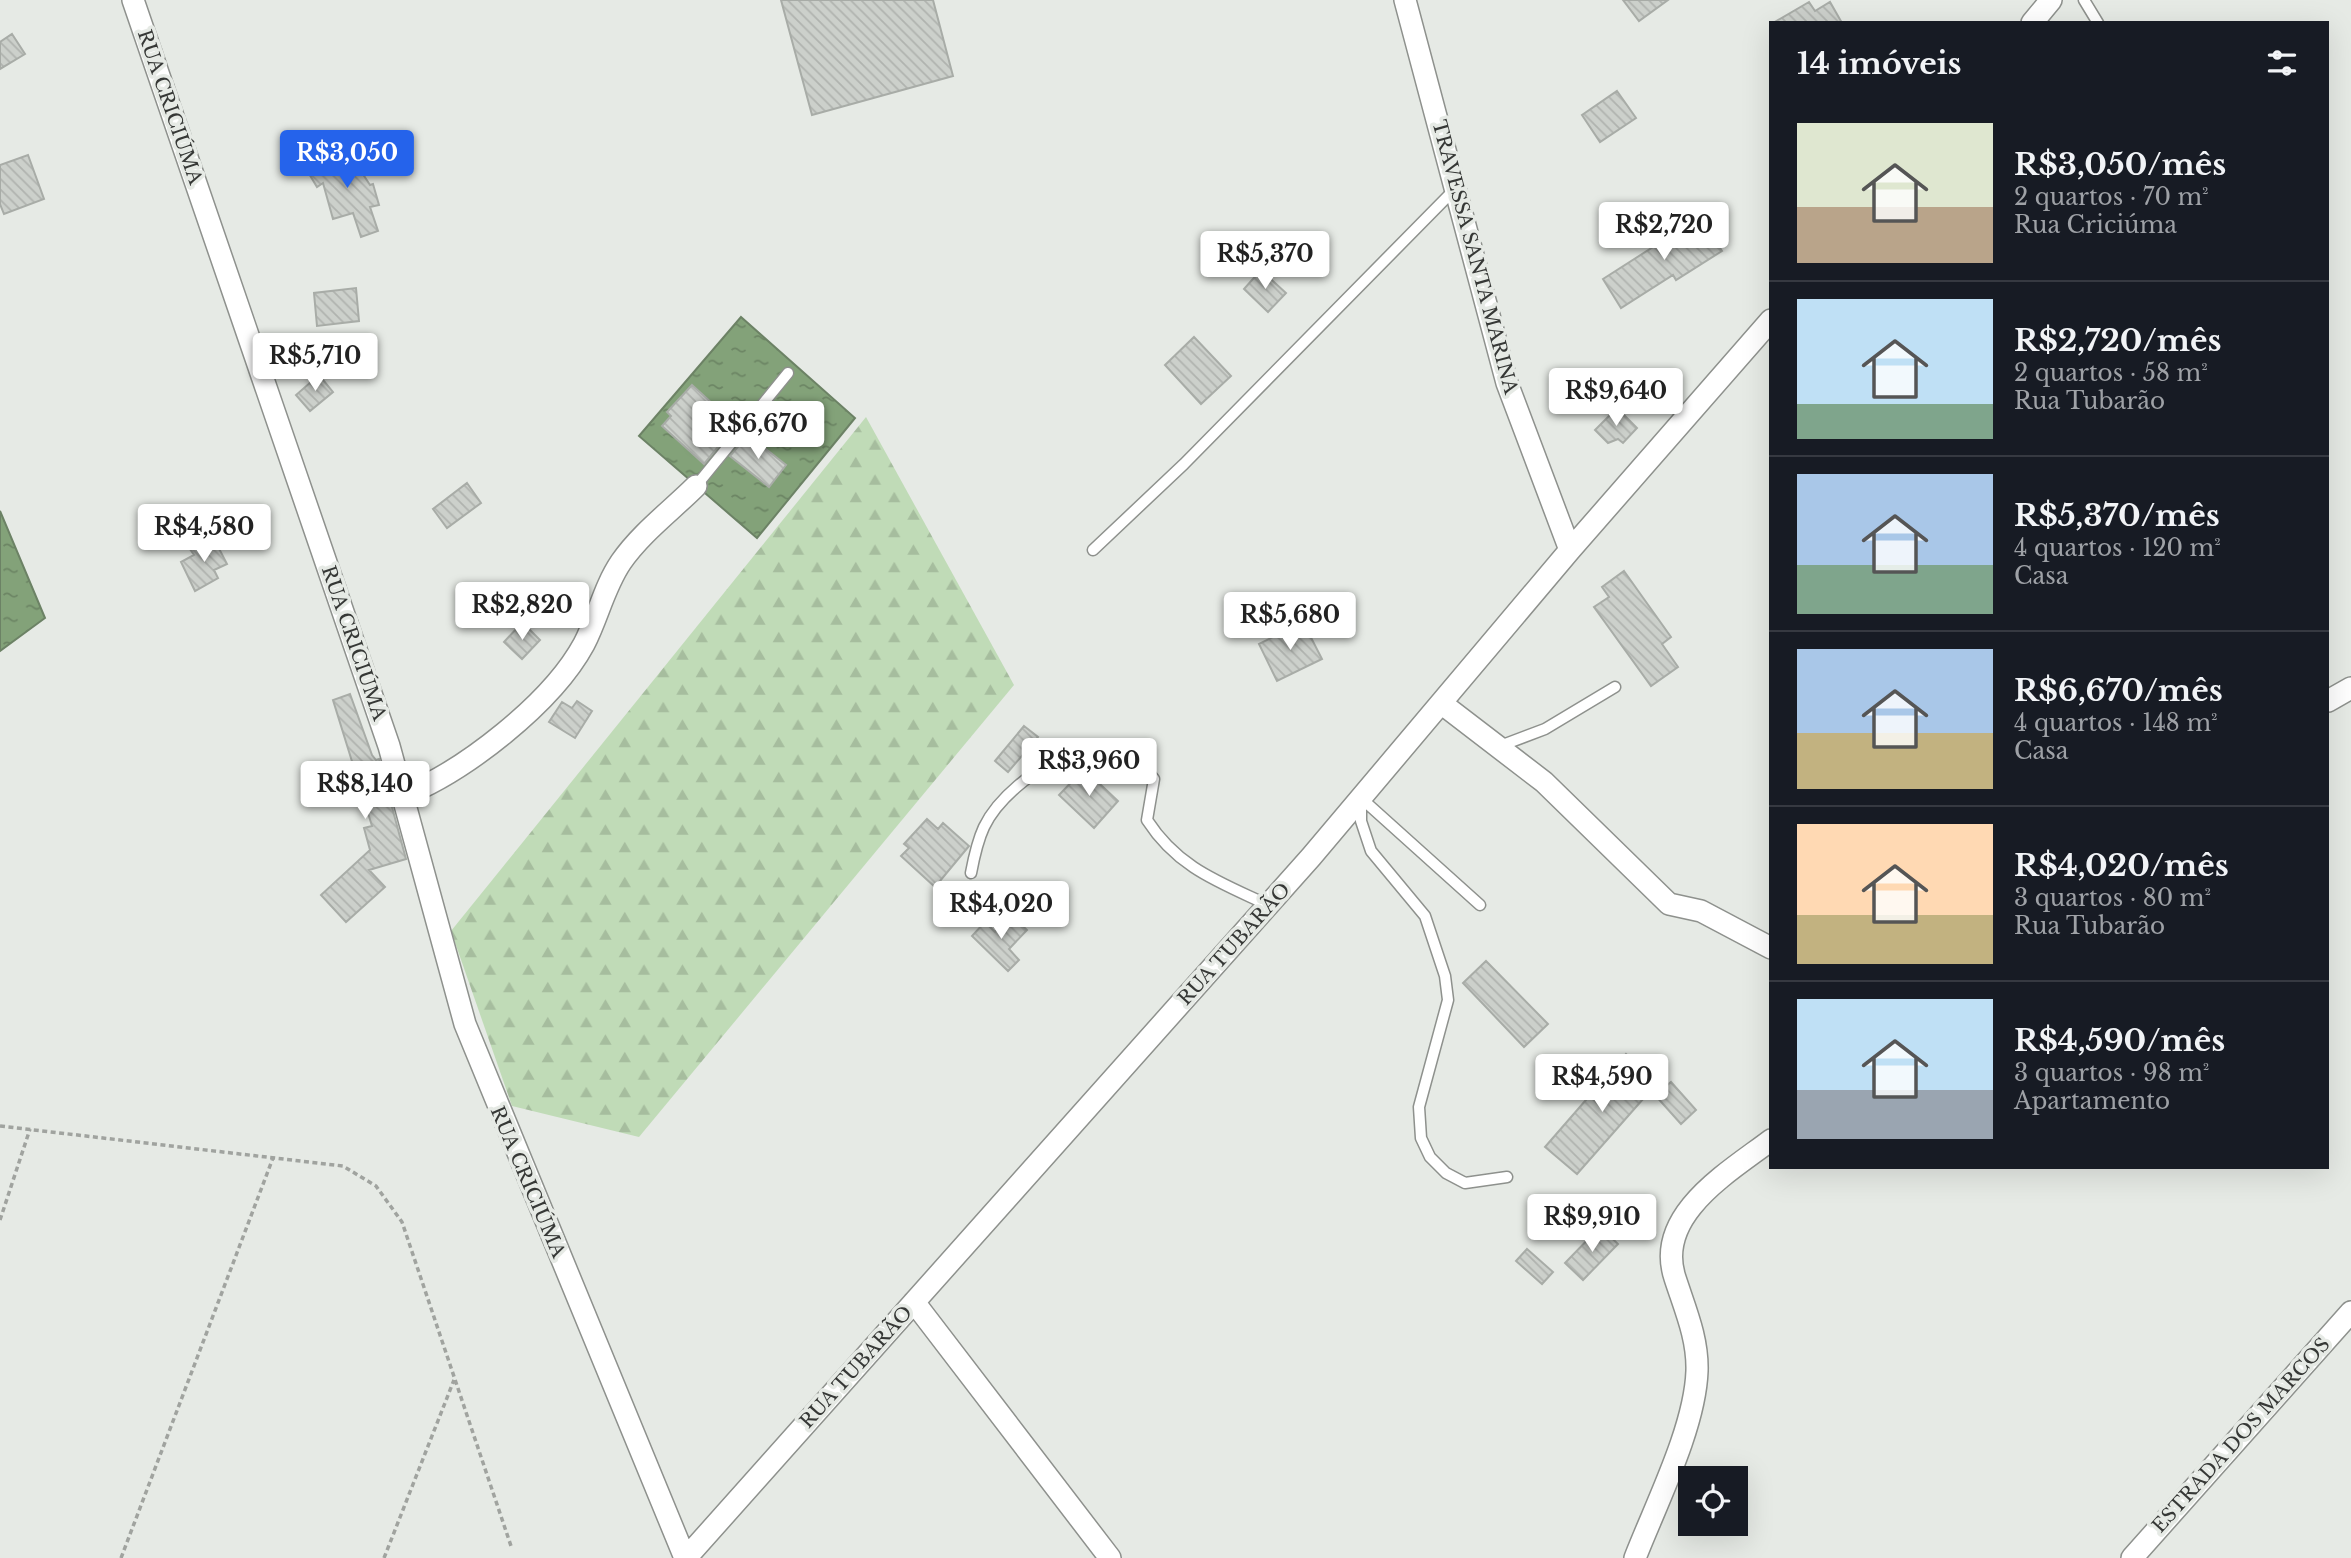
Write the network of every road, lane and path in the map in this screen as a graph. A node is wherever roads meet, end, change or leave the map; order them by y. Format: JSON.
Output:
{"nodes":[{"id":1,"x":133,"y":0,"type":"edge"},
{"id":2,"x":1405,"y":0,"type":"edge"},
{"id":3,"x":2052,"y":0,"type":"edge"},
{"id":4,"x":2084,"y":0,"type":"edge"},
{"id":5,"x":2034,"y":21,"type":"edge"},
{"id":6,"x":2097,"y":21,"type":"edge"},
{"id":7,"x":1455,"y":188,"type":"junction"},
{"id":8,"x":1769,"y":322,"type":"edge"},
{"id":9,"x":788,"y":373,"type":"dead end"},
{"id":10,"x":696,"y":486,"type":"joint"},
{"id":11,"x":1093,"y":550,"type":"dead end"},
{"id":12,"x":1570,"y":550,"type":"junction"},
{"id":13,"x":1615,"y":687,"type":"dead end"},
{"id":14,"x":2351,"y":688,"type":"edge"},
{"id":15,"x":2329,"y":700,"type":"edge"},
{"id":16,"x":1441,"y":703,"type":"junction"},
{"id":17,"x":1500,"y":746,"type":"junction"},
{"id":18,"x":402,"y":796,"type":"junction"},
{"id":19,"x":1361,"y":798,"type":"junction"},
{"id":20,"x":971,"y":873,"type":"dead end"},
{"id":21,"x":1268,"y":905,"type":"junction"},
{"id":22,"x":1480,"y":905,"type":"dead end"},
{"id":23,"x":1769,"y":947,"type":"edge"},
{"id":24,"x":0,"y":1126,"type":"edge"},
{"id":25,"x":30,"y":1129,"type":"junction"},
{"id":26,"x":1769,"y":1141,"type":"edge"},
{"id":27,"x":273,"y":1158,"type":"junction"},
{"id":28,"x":1507,"y":1177,"type":"dead end"},
{"id":29,"x":0,"y":1220,"type":"edge"},
{"id":30,"x":914,"y":1302,"type":"junction"},
{"id":31,"x":2351,"y":1312,"type":"edge"},
{"id":32,"x":454,"y":1378,"type":"junction"},
{"id":33,"x":511,"y":1546,"type":"dead end"},
{"id":34,"x":121,"y":1558,"type":"edge"},
{"id":35,"x":384,"y":1558,"type":"edge"},
{"id":36,"x":685,"y":1558,"type":"edge"},
{"id":37,"x":1110,"y":1558,"type":"edge"},
{"id":38,"x":1635,"y":1558,"type":"edge"},
{"id":39,"x":2132,"y":1558,"type":"edge"}],
"edges":[{"from":1,"to":18,"type":"street","name":"RUA CRICIÚMA"},
{"from":2,"to":7,"type":"street","name":"TRAVESSA SANTA MARINA"},
{"from":3,"to":5,"type":"street"},
{"from":4,"to":6,"type":"lane"},
{"from":7,"to":11,"type":"lane"},
{"from":7,"to":12,"type":"street","name":"TRAVESSA SANTA MARINA"},
{"from":8,"to":12,"type":"street","name":"RUA TUBARÃO"},
{"from":9,"to":10,"type":"lane"},
{"from":10,"to":18,"type":"street"},
{"from":12,"to":16,"type":"street","name":"RUA TUBARÃO"},
{"from":13,"to":17,"type":"lane"},
{"from":14,"to":15,"type":"street"},
{"from":16,"to":17,"type":"street"},
{"from":16,"to":19,"type":"street","name":"RUA TUBARÃO"},
{"from":17,"to":23,"type":"street"},
{"from":18,"to":36,"type":"street","name":"RUA CRICIÚMA"},
{"from":19,"to":21,"type":"street","name":"RUA TUBARÃO"},
{"from":19,"to":22,"type":"lane"},
{"from":19,"to":28,"type":"lane"},
{"from":20,"to":21,"type":"lane"},
{"from":21,"to":30,"type":"street","name":"RUA TUBARÃO"},
{"from":24,"to":25,"type":"path"},
{"from":25,"to":27,"type":"path"},
{"from":25,"to":29,"type":"path"},
{"from":26,"to":38,"type":"street"},
{"from":27,"to":32,"type":"path"},
{"from":27,"to":34,"type":"path"},
{"from":30,"to":36,"type":"street","name":"RUA TUBARÃO"},
{"from":30,"to":37,"type":"street"},
{"from":31,"to":39,"type":"street","name":"ESTRADA DOS MARCOS"},
{"from":32,"to":33,"type":"path"},
{"from":32,"to":35,"type":"path"}]}
